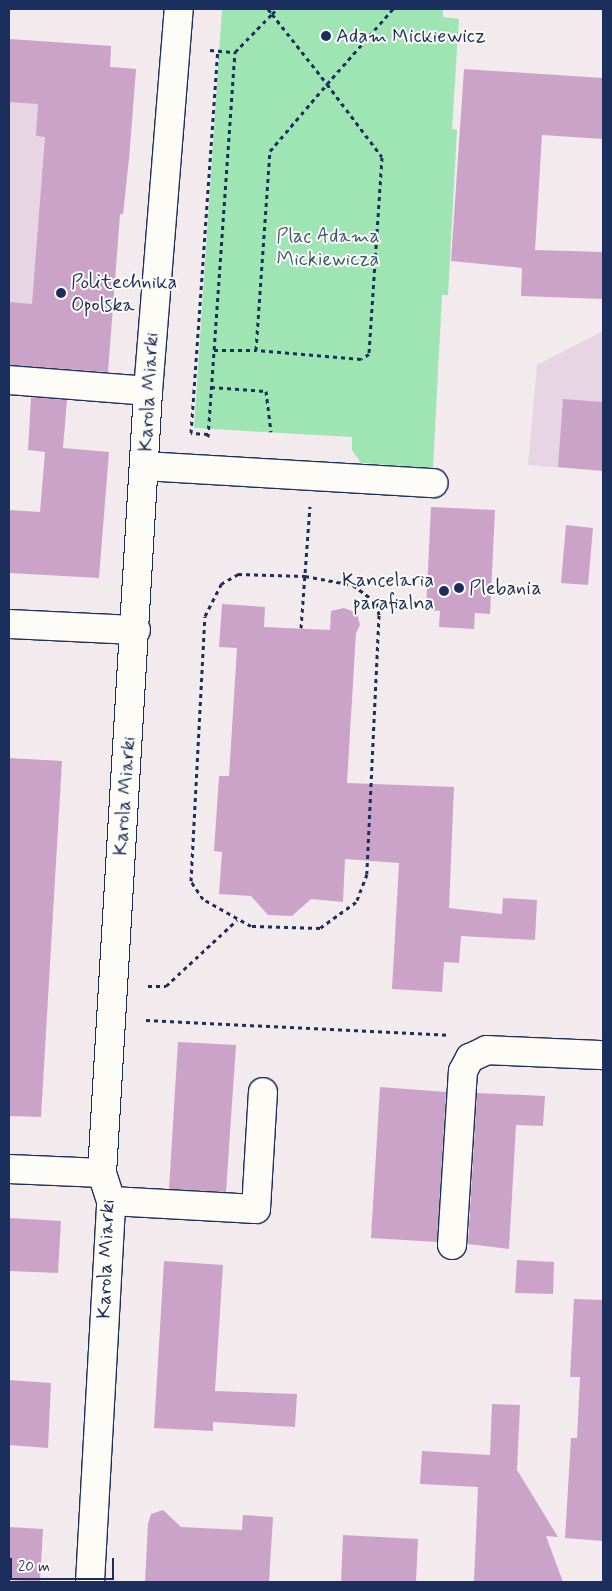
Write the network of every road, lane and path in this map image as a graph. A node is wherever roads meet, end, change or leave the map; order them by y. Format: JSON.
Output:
{"nodes":[{"id":1,"x":179,"y":9,"type":"edge"},
{"id":2,"x":268,"y":9,"type":"edge"},
{"id":3,"x":277,"y":9,"type":"edge"},
{"id":4,"x":393,"y":9,"type":"edge"},
{"id":5,"x":272,"y":14,"type":"junction"},
{"id":6,"x":210,"y":50,"type":"dead end"},
{"id":7,"x":218,"y":50,"type":"junction"},
{"id":8,"x":234,"y":52,"type":"junction"},
{"id":9,"x":327,"y":84,"type":"junction"},
{"id":10,"x":214,"y":350,"type":"junction"},
{"id":11,"x":256,"y":350,"type":"junction"},
{"id":12,"x":9,"y":380,"type":"edge"},
{"id":13,"x":211,"y":387,"type":"junction"},
{"id":14,"x":148,"y":391,"type":"junction"},
{"id":15,"x":271,"y":432,"type":"dead end"},
{"id":16,"x":208,"y":434,"type":"junction"},
{"id":17,"x":145,"y":466,"type":"junction"},
{"id":18,"x":206,"y":470,"type":"junction"},
{"id":19,"x":433,"y":483,"type":"dead end"},
{"id":20,"x":310,"y":519,"type":"dead end"},
{"id":21,"x":305,"y":576,"type":"junction"},
{"id":22,"x":9,"y":624,"type":"edge"},
{"id":23,"x":301,"y":628,"type":"dead end"},
{"id":24,"x":136,"y":630,"type":"junction"},
{"id":25,"x":237,"y":920,"type":"junction"},
{"id":26,"x":148,"y":986,"type":"dead end"},
{"id":27,"x":146,"y":1020,"type":"dead end"},
{"id":28,"x":454,"y":1035,"type":"dead end"},
{"id":29,"x":603,"y":1055,"type":"edge"},
{"id":30,"x":263,"y":1092,"type":"dead end"},
{"id":31,"x":9,"y":1169,"type":"edge"},
{"id":32,"x":102,"y":1172,"type":"junction"},
{"id":33,"x":112,"y":1201,"type":"junction"},
{"id":34,"x":452,"y":1245,"type":"dead end"},
{"id":35,"x":90,"y":1582,"type":"edge"}],
"edges":[{"from":1,"to":14,"type":"street","name":"Karola Miarki"},
{"from":2,"to":5,"type":"path"},
{"from":3,"to":5,"type":"path"},
{"from":4,"to":9,"type":"path"},
{"from":5,"to":8,"type":"path"},
{"from":5,"to":9,"type":"path"},
{"from":6,"to":7,"type":"path"},
{"from":7,"to":8,"type":"path"},
{"from":7,"to":16,"type":"path"},
{"from":8,"to":10,"type":"path"},
{"from":9,"to":11,"type":"path"},
{"from":9,"to":11,"type":"path"},
{"from":10,"to":11,"type":"path"},
{"from":10,"to":13,"type":"path"},
{"from":12,"to":14,"type":"street"},
{"from":13,"to":15,"type":"path"},
{"from":13,"to":16,"type":"path"},
{"from":14,"to":17,"type":"street","name":"Karola Miarki"},
{"from":16,"to":18,"type":"path"},
{"from":17,"to":18,"type":"street"},
{"from":17,"to":24,"type":"street","name":"Karola Miarki"},
{"from":18,"to":19,"type":"street"},
{"from":20,"to":21,"type":"path"},
{"from":21,"to":23,"type":"path"},
{"from":21,"to":25,"type":"path"},
{"from":21,"to":25,"type":"path"},
{"from":22,"to":24,"type":"street"},
{"from":24,"to":32,"type":"street","name":"Karola Miarki"},
{"from":25,"to":26,"type":"path"},
{"from":27,"to":28,"type":"path"},
{"from":29,"to":34,"type":"street"},
{"from":30,"to":33,"type":"street"},
{"from":31,"to":32,"type":"street"},
{"from":32,"to":33,"type":"street","name":"Karola Miarki"},
{"from":33,"to":35,"type":"street","name":"Karola Miarki"}]}
